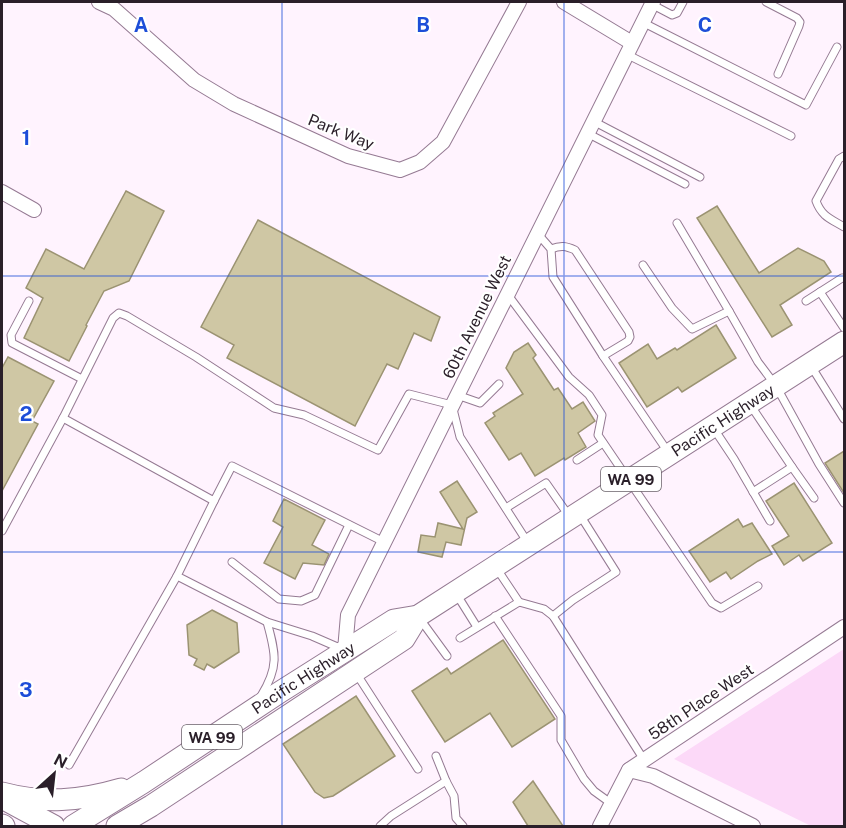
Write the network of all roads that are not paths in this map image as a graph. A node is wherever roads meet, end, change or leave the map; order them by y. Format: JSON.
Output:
{"nodes":[{"id":1,"x":99,"y":2,"type":"edge"},
{"id":2,"x":519,"y":2,"type":"edge"},
{"id":3,"x":564,"y":2,"type":"edge"},
{"id":4,"x":683,"y":2,"type":"edge"},
{"id":5,"x":766,"y":2,"type":"edge"},
{"id":6,"x":652,"y":3,"type":"edge"},
{"id":7,"x":642,"y":22,"type":"junction"},
{"id":8,"x":837,"y":47,"type":"dead end"},
{"id":9,"x":629,"y":49,"type":"junction"},
{"id":10,"x":778,"y":74,"type":"dead end"},
{"id":11,"x":590,"y":127,"type":"junction"},
{"id":12,"x":791,"y":136,"type":"dead end"},
{"id":13,"x":844,"y":156,"type":"edge"},
{"id":14,"x":700,"y":177,"type":"dead end"},
{"id":15,"x":685,"y":184,"type":"dead end"},
{"id":16,"x":2,"y":192,"type":"edge"},
{"id":17,"x":34,"y":210,"type":"dead end"},
{"id":18,"x":677,"y":223,"type":"dead end"},
{"id":19,"x":844,"y":227,"type":"edge"},
{"id":20,"x":537,"y":233,"type":"junction"},
{"id":21,"x":551,"y":249,"type":"junction"},
{"id":22,"x":643,"y":264,"type":"dead end"},
{"id":23,"x":842,"y":278,"type":"dead end"},
{"id":24,"x":820,"y":292,"type":"junction"},
{"id":25,"x":507,"y":294,"type":"junction"},
{"id":26,"x":806,"y":301,"type":"dead end"},
{"id":27,"x":29,"y":302,"type":"dead end"},
{"id":28,"x":729,"y":310,"type":"junction"},
{"id":29,"x":2,"y":333,"type":"edge"},
{"id":30,"x":11,"y":335,"type":"junction"},
{"id":31,"x":842,"y":342,"type":"edge"},
{"id":32,"x":603,"y":356,"type":"junction"},
{"id":33,"x":810,"y":364,"type":"junction"},
{"id":34,"x":82,"y":379,"type":"junction"},
{"id":35,"x":499,"y":384,"type":"dead end"},
{"id":36,"x":776,"y":386,"type":"junction"},
{"id":37,"x":455,"y":400,"type":"junction"},
{"id":38,"x":749,"y":403,"type":"junction"},
{"id":39,"x":63,"y":418,"type":"junction"},
{"id":40,"x":844,"y":418,"type":"edge"},
{"id":41,"x":713,"y":427,"type":"junction"},
{"id":42,"x":603,"y":442,"type":"junction"},
{"id":43,"x":670,"y":454,"type":"junction"},
{"id":44,"x":577,"y":460,"type":"dead end"},
{"id":45,"x":792,"y":467,"type":"junction"},
{"id":46,"x":629,"y":480,"type":"junction"},
{"id":47,"x":753,"y":492,"type":"junction"},
{"id":48,"x":814,"y":498,"type":"dead end"},
{"id":49,"x":214,"y":501,"type":"junction"},
{"id":50,"x":844,"y":502,"type":"edge"},
{"id":51,"x":506,"y":508,"type":"junction"},
{"id":52,"x":574,"y":516,"type":"junction"},
{"id":53,"x":770,"y":521,"type":"dead end"},
{"id":54,"x":349,"y":525,"type":"junction"},
{"id":55,"x":2,"y":531,"type":"edge"},
{"id":56,"x":384,"y":542,"type":"junction"},
{"id":57,"x":530,"y":544,"type":"junction"},
{"id":58,"x":232,"y":562,"type":"dead end"},
{"id":59,"x":495,"y":567,"type":"junction"},
{"id":60,"x":177,"y":576,"type":"junction"},
{"id":61,"x":758,"y":586,"type":"dead end"},
{"id":62,"x":455,"y":593,"type":"junction"},
{"id":63,"x":519,"y":602,"type":"junction"},
{"id":64,"x":418,"y":616,"type":"junction"},
{"id":65,"x":495,"y":616,"type":"junction"},
{"id":66,"x":553,"y":616,"type":"junction"},
{"id":67,"x":267,"y":622,"type":"junction"},
{"id":68,"x":477,"y":627,"type":"junction"},
{"id":69,"x":844,"y":627,"type":"edge"},
{"id":70,"x":460,"y":638,"type":"dead end"},
{"id":71,"x":345,"y":650,"type":"junction"},
{"id":72,"x":447,"y":656,"type":"dead end"},
{"id":73,"x":355,"y":671,"type":"junction"},
{"id":74,"x":251,"y":712,"type":"junction"},
{"id":75,"x":436,"y":756,"type":"dead end"},
{"id":76,"x":644,"y":760,"type":"junction"},
{"id":77,"x":69,"y":765,"type":"dead end"},
{"id":78,"x":418,"y":769,"type":"dead end"},
{"id":79,"x":629,"y":770,"type":"junction"},
{"id":80,"x":446,"y":781,"type":"junction"},
{"id":81,"x":144,"y":782,"type":"junction"},
{"id":82,"x":2,"y":793,"type":"edge"},
{"id":83,"x":2,"y":798,"type":"edge"},
{"id":84,"x":612,"y":804,"type":"junction"},
{"id":85,"x":151,"y":806,"type":"junction"},
{"id":86,"x":54,"y":826,"type":"edge"},
{"id":87,"x":73,"y":826,"type":"edge"},
{"id":88,"x":117,"y":826,"type":"edge"},
{"id":89,"x":141,"y":826,"type":"edge"},
{"id":90,"x":380,"y":826,"type":"edge"},
{"id":91,"x":463,"y":826,"type":"edge"},
{"id":92,"x":600,"y":826,"type":"edge"},
{"id":93,"x":753,"y":826,"type":"edge"}],
"edges":[{"from":1,"to":2,"type":"street","name":"Park Way"},
{"from":3,"to":9,"type":"street"},
{"from":4,"to":6,"type":"lane"},
{"from":5,"to":10,"type":"lane"},
{"from":6,"to":7,"type":"street","name":"60th Avenue West"},
{"from":7,"to":8,"type":"lane"},
{"from":7,"to":9,"type":"street","name":"60th Avenue West"},
{"from":9,"to":11,"type":"street","name":"60th Avenue West"},
{"from":9,"to":12,"type":"lane"},
{"from":11,"to":14,"type":"lane"},
{"from":11,"to":15,"type":"lane"},
{"from":11,"to":20,"type":"street","name":"60th Avenue West"},
{"from":13,"to":19,"type":"lane"},
{"from":16,"to":17,"type":"street"},
{"from":18,"to":28,"type":"lane"},
{"from":20,"to":21,"type":"lane"},
{"from":20,"to":25,"type":"street","name":"60th Avenue West"},
{"from":21,"to":32,"type":"lane"},
{"from":21,"to":32,"type":"lane"},
{"from":22,"to":28,"type":"lane"},
{"from":23,"to":24,"type":"lane"},
{"from":24,"to":26,"type":"lane"},
{"from":24,"to":31,"type":"lane"},
{"from":25,"to":37,"type":"street","name":"60th Avenue West"},
{"from":25,"to":42,"type":"lane"},
{"from":27,"to":30,"type":"lane"},
{"from":28,"to":36,"type":"lane"},
{"from":29,"to":30,"type":"lane"},
{"from":30,"to":34,"type":"lane"},
{"from":31,"to":33,"type":"main road","name":"Pacific Highway","number":"WA 99"},
{"from":32,"to":43,"type":"lane"},
{"from":33,"to":36,"type":"main road","name":"Pacific Highway","number":"WA 99"},
{"from":33,"to":40,"type":"lane"},
{"from":34,"to":37,"type":"lane"},
{"from":34,"to":39,"type":"lane"},
{"from":35,"to":37,"type":"lane"},
{"from":36,"to":38,"type":"main road","name":"Pacific Highway","number":"WA 99"},
{"from":36,"to":50,"type":"lane"},
{"from":37,"to":51,"type":"lane"},
{"from":37,"to":56,"type":"street","name":"60th Avenue West"},
{"from":38,"to":41,"type":"main road","name":"Pacific Highway","number":"WA 99"},
{"from":38,"to":45,"type":"lane"},
{"from":39,"to":49,"type":"lane"},
{"from":39,"to":55,"type":"lane"},
{"from":41,"to":43,"type":"main road","name":"Pacific Highway","number":"WA 99"},
{"from":41,"to":47,"type":"lane"},
{"from":42,"to":44,"type":"lane"},
{"from":42,"to":46,"type":"lane"},
{"from":43,"to":46,"type":"main road","name":"Pacific Highway","number":"WA 99"},
{"from":45,"to":47,"type":"lane"},
{"from":45,"to":48,"type":"lane"},
{"from":46,"to":52,"type":"main road","name":"Pacific Highway","number":"WA 99"},
{"from":46,"to":61,"type":"lane"},
{"from":47,"to":53,"type":"lane"},
{"from":49,"to":54,"type":"lane"},
{"from":49,"to":60,"type":"lane"},
{"from":51,"to":52,"type":"lane"},
{"from":51,"to":57,"type":"lane"},
{"from":52,"to":57,"type":"main road","name":"Pacific Highway","number":"WA 99"},
{"from":52,"to":66,"type":"lane"},
{"from":54,"to":56,"type":"lane"},
{"from":54,"to":58,"type":"lane"},
{"from":56,"to":71,"type":"street","name":"60th Avenue West"},
{"from":57,"to":59,"type":"main road","name":"Pacific Highway","number":"WA 99"},
{"from":59,"to":62,"type":"main road","name":"Pacific Highway","number":"WA 99"},
{"from":59,"to":63,"type":"lane"},
{"from":60,"to":67,"type":"lane"},
{"from":60,"to":77,"type":"lane"},
{"from":62,"to":64,"type":"main road","name":"Pacific Highway","number":"WA 99"},
{"from":62,"to":68,"type":"lane"},
{"from":63,"to":65,"type":"lane"},
{"from":63,"to":66,"type":"lane"},
{"from":64,"to":71,"type":"main road","name":"Pacific Highway","number":"WA 99"},
{"from":64,"to":72,"type":"lane"},
{"from":64,"to":73,"type":"main road","name":"Pacific Highway","number":"WA 99"},
{"from":65,"to":68,"type":"lane"},
{"from":65,"to":84,"type":"lane"},
{"from":66,"to":76,"type":"lane"},
{"from":67,"to":71,"type":"lane"},
{"from":67,"to":74,"type":"lane"},
{"from":68,"to":70,"type":"lane"},
{"from":69,"to":76,"type":"street","name":"58th Place West"},
{"from":71,"to":74,"type":"main road","name":"Pacific Highway","number":"WA 99"},
{"from":73,"to":78,"type":"lane"},
{"from":73,"to":85,"type":"main road","name":"Pacific Highway","number":"WA 99"},
{"from":74,"to":81,"type":"main road","name":"Pacific Highway","number":"WA 99"},
{"from":75,"to":80,"type":"lane"},
{"from":76,"to":79,"type":"street","name":"58th Place West"},
{"from":79,"to":84,"type":"street","name":"58th Place West"},
{"from":79,"to":93,"type":"street"},
{"from":80,"to":90,"type":"lane"},
{"from":80,"to":91,"type":"lane"},
{"from":81,"to":82,"type":"main road"},
{"from":81,"to":87,"type":"main road","name":"Pacific Highway","number":"WA 99"},
{"from":83,"to":86,"type":"main road"},
{"from":84,"to":92,"type":"street","name":"58th Place West"},
{"from":85,"to":88,"type":"main road","name":"Pacific Highway","number":"WA 99"},
{"from":85,"to":89,"type":"main road"}]}
